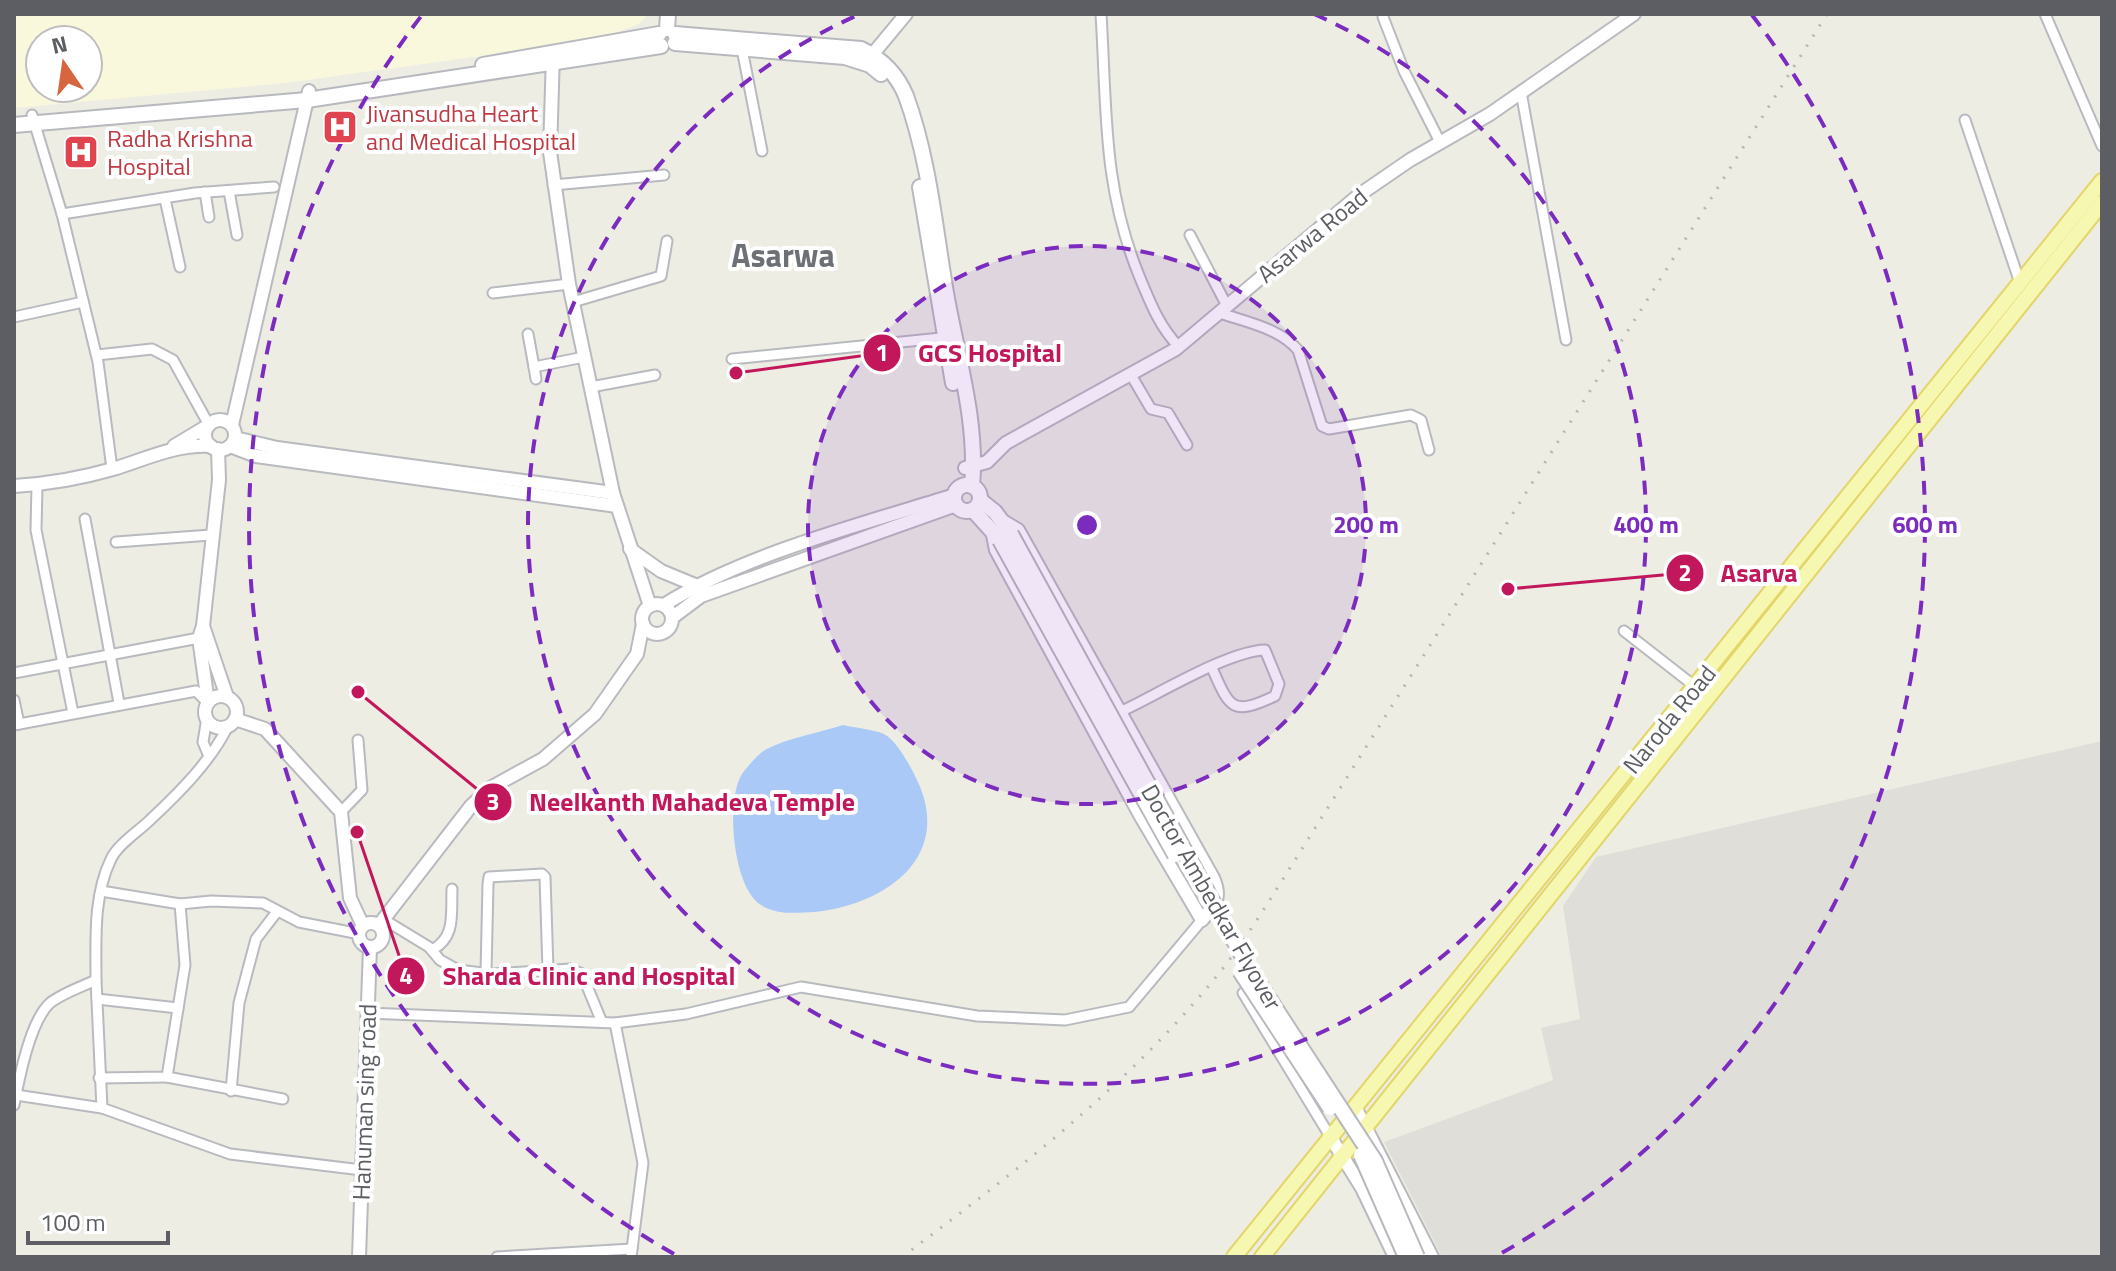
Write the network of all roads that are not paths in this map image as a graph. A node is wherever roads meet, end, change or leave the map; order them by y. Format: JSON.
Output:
{"nodes":[{"id":1,"x":906,"y":14,"type":"edge"},
{"id":2,"x":1101,"y":14,"type":"edge"},
{"id":3,"x":1634,"y":14,"type":"edge"},
{"id":4,"x":2045,"y":14,"type":"edge"},
{"id":5,"x":1383,"y":17,"type":"dead end"},
{"id":6,"x":668,"y":33,"type":"edge"},
{"id":7,"x":742,"y":49,"type":"junction"},
{"id":8,"x":869,"y":58,"type":"junction"},
{"id":9,"x":552,"y":59,"type":"junction"},
{"id":10,"x":1521,"y":92,"type":"junction"},
{"id":11,"x":308,"y":95,"type":"junction"},
{"id":12,"x":14,"y":117,"type":"edge"},
{"id":13,"x":34,"y":119,"type":"junction"},
{"id":14,"x":1965,"y":120,"type":"dead end"},
{"id":15,"x":14,"y":125,"type":"edge"},
{"id":16,"x":1440,"y":142,"type":"junction"},
{"id":17,"x":2102,"y":146,"type":"edge"},
{"id":18,"x":762,"y":151,"type":"dead end"},
{"id":19,"x":664,"y":175,"type":"dead end"},
{"id":20,"x":2102,"y":181,"type":"edge"},
{"id":21,"x":553,"y":185,"type":"junction"},
{"id":22,"x":274,"y":187,"type":"dead end"},
{"id":23,"x":229,"y":191,"type":"junction"},
{"id":24,"x":205,"y":192,"type":"junction"},
{"id":25,"x":165,"y":199,"type":"junction"},
{"id":26,"x":2102,"y":203,"type":"edge"},
{"id":27,"x":62,"y":214,"type":"junction"},
{"id":28,"x":209,"y":217,"type":"dead end"},
{"id":29,"x":237,"y":235,"type":"dead end"},
{"id":30,"x":1190,"y":235,"type":"dead end"},
{"id":31,"x":667,"y":241,"type":"dead end"},
{"id":32,"x":180,"y":267,"type":"dead end"},
{"id":33,"x":2020,"y":283,"type":"junction"},
{"id":34,"x":569,"y":284,"type":"junction"},
{"id":35,"x":493,"y":293,"type":"dead end"},
{"id":36,"x":83,"y":302,"type":"junction"},
{"id":37,"x":573,"y":302,"type":"junction"},
{"id":38,"x":1223,"y":309,"type":"junction"},
{"id":39,"x":14,"y":317,"type":"edge"},
{"id":40,"x":528,"y":334,"type":"dead end"},
{"id":41,"x":949,"y":337,"type":"junction"},
{"id":42,"x":1566,"y":340,"type":"dead end"},
{"id":43,"x":1179,"y":347,"type":"junction"},
{"id":44,"x":97,"y":355,"type":"junction"},
{"id":45,"x":584,"y":357,"type":"junction"},
{"id":46,"x":732,"y":359,"type":"dead end"},
{"id":47,"x":534,"y":367,"type":"junction"},
{"id":48,"x":655,"y":375,"type":"dead end"},
{"id":49,"x":1131,"y":375,"type":"junction"},
{"id":50,"x":536,"y":379,"type":"dead end"},
{"id":51,"x":239,"y":387,"type":"junction"},
{"id":52,"x":591,"y":387,"type":"junction"},
{"id":53,"x":214,"y":422,"type":"junction"},
{"id":54,"x":225,"y":441,"type":"junction"},
{"id":55,"x":1187,"y":445,"type":"dead end"},
{"id":56,"x":168,"y":450,"type":"junction"},
{"id":57,"x":1429,"y":450,"type":"dead end"},
{"id":58,"x":970,"y":464,"type":"junction"},
{"id":59,"x":112,"y":469,"type":"junction"},
{"id":60,"x":37,"y":485,"type":"junction"},
{"id":61,"x":14,"y":486,"type":"edge"},
{"id":62,"x":961,"y":493,"type":"junction"},
{"id":63,"x":615,"y":499,"type":"junction"},
{"id":64,"x":976,"y":505,"type":"junction"},
{"id":65,"x":85,"y":519,"type":"dead end"},
{"id":66,"x":1001,"y":531,"type":"junction"},
{"id":67,"x":211,"y":535,"type":"junction"},
{"id":68,"x":116,"y":542,"type":"dead end"},
{"id":69,"x":828,"y":543,"type":"junction"},
{"id":70,"x":630,"y":549,"type":"junction"},
{"id":71,"x":695,"y":585,"type":"junction"},
{"id":72,"x":664,"y":605,"type":"junction"},
{"id":73,"x":650,"y":606,"type":"junction"},
{"id":74,"x":673,"y":617,"type":"junction"},
{"id":75,"x":643,"y":624,"type":"junction"},
{"id":76,"x":1624,"y":631,"type":"dead end"},
{"id":77,"x":201,"y":632,"type":"junction"},
{"id":78,"x":659,"y":634,"type":"junction"},
{"id":79,"x":109,"y":652,"type":"junction"},
{"id":80,"x":637,"y":654,"type":"junction"},
{"id":81,"x":63,"y":662,"type":"junction"},
{"id":82,"x":1212,"y":668,"type":"junction"},
{"id":83,"x":14,"y":673,"type":"edge"},
{"id":84,"x":1701,"y":692,"type":"junction"},
{"id":85,"x":227,"y":697,"type":"junction"},
{"id":86,"x":14,"y":700,"type":"edge"},
{"id":87,"x":119,"y":703,"type":"junction"},
{"id":88,"x":208,"y":703,"type":"junction"},
{"id":89,"x":1120,"y":712,"type":"junction"},
{"id":90,"x":73,"y":713,"type":"junction"},
{"id":91,"x":207,"y":718,"type":"junction"},
{"id":92,"x":232,"y":723,"type":"junction"},
{"id":93,"x":17,"y":724,"type":"edge"},
{"id":94,"x":358,"y":740,"type":"dead end"},
{"id":95,"x":208,"y":754,"type":"junction"},
{"id":96,"x":341,"y":812,"type":"junction"},
{"id":97,"x":452,"y":889,"type":"dead end"},
{"id":98,"x":101,"y":891,"type":"junction"},
{"id":99,"x":180,"y":904,"type":"junction"},
{"id":100,"x":276,"y":913,"type":"junction"},
{"id":101,"x":1202,"y":920,"type":"junction"},
{"id":102,"x":381,"y":922,"type":"junction"},
{"id":103,"x":361,"y":930,"type":"junction"},
{"id":104,"x":370,"y":947,"type":"junction"},
{"id":105,"x":432,"y":950,"type":"junction"},
{"id":106,"x":548,"y":970,"type":"junction"},
{"id":107,"x":486,"y":973,"type":"junction"},
{"id":108,"x":96,"y":980,"type":"junction"},
{"id":109,"x":1243,"y":993,"type":"dead end"},
{"id":110,"x":97,"y":999,"type":"junction"},
{"id":111,"x":178,"y":1008,"type":"junction"},
{"id":112,"x":367,"y":1013,"type":"junction"},
{"id":113,"x":601,"y":1020,"type":"junction"},
{"id":114,"x":615,"y":1023,"type":"junction"},
{"id":115,"x":167,"y":1077,"type":"junction"},
{"id":116,"x":99,"y":1078,"type":"junction"},
{"id":117,"x":231,"y":1091,"type":"junction"},
{"id":118,"x":283,"y":1099,"type":"dead end"},
{"id":119,"x":15,"y":1100,"type":"edge"},
{"id":120,"x":102,"y":1108,"type":"junction"},
{"id":121,"x":1356,"y":1109,"type":"junction"},
{"id":122,"x":1365,"y":1126,"type":"junction"},
{"id":123,"x":1331,"y":1138,"type":"junction"},
{"id":124,"x":1342,"y":1156,"type":"junction"},
{"id":125,"x":362,"y":1170,"type":"junction"},
{"id":126,"x":631,"y":1253,"type":"edge"},
{"id":127,"x":359,"y":1257,"type":"edge"},
{"id":128,"x":497,"y":1257,"type":"edge"},
{"id":129,"x":1234,"y":1257,"type":"edge"},
{"id":130,"x":1262,"y":1257,"type":"edge"},
{"id":131,"x":1395,"y":1257,"type":"edge"},
{"id":132,"x":1406,"y":1257,"type":"edge"},
{"id":133,"x":1417,"y":1257,"type":"edge"},
{"id":134,"x":1432,"y":1257,"type":"edge"}],
"edges":[{"from":1,"to":8,"type":"street"},
{"from":2,"to":43,"type":"street"},
{"from":3,"to":10,"type":"street","name":"Asarwa Road"},
{"from":4,"to":17,"type":"street"},
{"from":5,"to":16,"type":"street"},
{"from":6,"to":7,"type":"main road"},
{"from":6,"to":8,"type":"main road"},
{"from":6,"to":9,"type":"main road"},
{"from":7,"to":8,"type":"main road"},
{"from":7,"to":18,"type":"street"},
{"from":8,"to":41,"type":"main road"},
{"from":9,"to":11,"type":"main road"},
{"from":9,"to":21,"type":"street"},
{"from":10,"to":16,"type":"street","name":"Asarwa Road"},
{"from":10,"to":42,"type":"street"},
{"from":11,"to":13,"type":"main road"},
{"from":11,"to":51,"type":"street"},
{"from":12,"to":13,"type":"main road"},
{"from":13,"to":15,"type":"main road"},
{"from":13,"to":27,"type":"street"},
{"from":14,"to":33,"type":"street"},
{"from":16,"to":38,"type":"street","name":"Asarwa Road"},
{"from":19,"to":21,"type":"street"},
{"from":20,"to":33,"type":"main road","name":"Naroda Road"},
{"from":21,"to":34,"type":"street"},
{"from":22,"to":23,"type":"street"},
{"from":23,"to":24,"type":"street"},
{"from":23,"to":29,"type":"street"},
{"from":24,"to":25,"type":"street"},
{"from":24,"to":28,"type":"street"},
{"from":25,"to":27,"type":"street"},
{"from":25,"to":32,"type":"street"},
{"from":26,"to":84,"type":"main road","name":"Naroda Road"},
{"from":27,"to":36,"type":"street"},
{"from":30,"to":38,"type":"street"},
{"from":31,"to":37,"type":"street"},
{"from":33,"to":84,"type":"main road","name":"Naroda Road"},
{"from":34,"to":35,"type":"street"},
{"from":34,"to":37,"type":"street"},
{"from":36,"to":39,"type":"street"},
{"from":36,"to":44,"type":"street"},
{"from":37,"to":45,"type":"street"},
{"from":38,"to":43,"type":"street","name":"Asarwa Road"},
{"from":38,"to":57,"type":"street"},
{"from":40,"to":47,"type":"street"},
{"from":41,"to":46,"type":"street"},
{"from":41,"to":58,"type":"main road"},
{"from":43,"to":49,"type":"street","name":"Asarwa Road"},
{"from":44,"to":53,"type":"street"},
{"from":44,"to":59,"type":"street"},
{"from":45,"to":47,"type":"street"},
{"from":45,"to":52,"type":"street"},
{"from":47,"to":50,"type":"street"},
{"from":48,"to":52,"type":"street"},
{"from":49,"to":55,"type":"street"},
{"from":49,"to":58,"type":"street","name":"Asarwa Road"},
{"from":51,"to":53,"type":"street"},
{"from":51,"to":54,"type":"street"},
{"from":52,"to":63,"type":"street"},
{"from":53,"to":54,"type":"street"},
{"from":53,"to":54,"type":"street"},
{"from":53,"to":56,"type":"street"},
{"from":54,"to":56,"type":"street"},
{"from":54,"to":63,"type":"street"},
{"from":54,"to":67,"type":"street"},
{"from":56,"to":59,"type":"street"},
{"from":58,"to":62,"type":"main road"},
{"from":59,"to":60,"type":"street"},
{"from":60,"to":61,"type":"street"},
{"from":60,"to":81,"type":"street"},
{"from":62,"to":64,"type":"main road"},
{"from":62,"to":64,"type":"main road"},
{"from":62,"to":69,"type":"street"},
{"from":62,"to":69,"type":"street"},
{"from":63,"to":70,"type":"street"},
{"from":64,"to":66,"type":"main road"},
{"from":65,"to":79,"type":"street"},
{"from":66,"to":89,"type":"street"},
{"from":66,"to":101,"type":"street"},
{"from":66,"to":132,"type":"main road","name":"Doctor Ambedkar Flyover","bridge":true},
{"from":66,"to":133,"type":"main road","name":"Doctor Ambedkar Flyover","bridge":true},
{"from":67,"to":68,"type":"street"},
{"from":67,"to":77,"type":"street"},
{"from":69,"to":71,"type":"street"},
{"from":69,"to":74,"type":"street"},
{"from":70,"to":71,"type":"street"},
{"from":70,"to":73,"type":"street"},
{"from":71,"to":72,"type":"street"},
{"from":72,"to":73,"type":"street"},
{"from":72,"to":74,"type":"street"},
{"from":73,"to":75,"type":"street"},
{"from":74,"to":78,"type":"street"},
{"from":75,"to":78,"type":"street"},
{"from":75,"to":80,"type":"street"},
{"from":76,"to":84,"type":"street"},
{"from":77,"to":79,"type":"street"},
{"from":77,"to":85,"type":"street"},
{"from":77,"to":88,"type":"street"},
{"from":78,"to":80,"type":"street"},
{"from":79,"to":81,"type":"street"},
{"from":79,"to":87,"type":"street"},
{"from":80,"to":102,"type":"street"},
{"from":81,"to":83,"type":"street"},
{"from":81,"to":90,"type":"street"},
{"from":82,"to":82,"type":"street"},
{"from":82,"to":89,"type":"street"},
{"from":84,"to":121,"type":"main road","name":"Naroda Road"},
{"from":84,"to":122,"type":"main road","name":"Naroda Road"},
{"from":85,"to":88,"type":"street"},
{"from":85,"to":92,"type":"street"},
{"from":86,"to":93,"type":"street"},
{"from":87,"to":88,"type":"street"},
{"from":87,"to":90,"type":"street"},
{"from":88,"to":91,"type":"street"},
{"from":89,"to":101,"type":"street"},
{"from":90,"to":93,"type":"street"},
{"from":91,"to":92,"type":"street"},
{"from":91,"to":95,"type":"street"},
{"from":92,"to":95,"type":"street"},
{"from":92,"to":96,"type":"street"},
{"from":94,"to":96,"type":"street"},
{"from":95,"to":98,"type":"street"},
{"from":96,"to":103,"type":"street"},
{"from":97,"to":105,"type":"street"},
{"from":98,"to":99,"type":"street"},
{"from":98,"to":108,"type":"street"},
{"from":99,"to":100,"type":"street"},
{"from":99,"to":111,"type":"street"},
{"from":100,"to":103,"type":"street"},
{"from":100,"to":117,"type":"street"},
{"from":101,"to":114,"type":"street"},
{"from":102,"to":103,"type":"street"},
{"from":102,"to":104,"type":"street","name":"Hanuman sing road"},
{"from":102,"to":105,"type":"street"},
{"from":103,"to":104,"type":"street"},
{"from":104,"to":112,"type":"street","name":"Hanuman sing road"},
{"from":105,"to":107,"type":"street"},
{"from":106,"to":107,"type":"street"},
{"from":106,"to":107,"type":"street"},
{"from":106,"to":113,"type":"street"},
{"from":108,"to":110,"type":"street"},
{"from":108,"to":119,"type":"street"},
{"from":109,"to":123,"type":"street"},
{"from":110,"to":111,"type":"street"},
{"from":110,"to":116,"type":"street"},
{"from":111,"to":115,"type":"street"},
{"from":112,"to":113,"type":"street"},
{"from":112,"to":125,"type":"street","name":"Hanuman sing road"},
{"from":113,"to":114,"type":"street"},
{"from":114,"to":126,"type":"street"},
{"from":115,"to":116,"type":"street"},
{"from":115,"to":117,"type":"street"},
{"from":116,"to":120,"type":"street"},
{"from":117,"to":118,"type":"street"},
{"from":119,"to":120,"type":"street"},
{"from":120,"to":125,"type":"street"},
{"from":121,"to":122,"type":"street"},
{"from":121,"to":123,"type":"main road","name":"Naroda Road"},
{"from":122,"to":124,"type":"main road","name":"Naroda Road"},
{"from":122,"to":134,"type":"street"},
{"from":123,"to":124,"type":"street"},
{"from":123,"to":129,"type":"main road","name":"Naroda Road"},
{"from":124,"to":130,"type":"main road","name":"Naroda Road"},
{"from":124,"to":131,"type":"street"},
{"from":125,"to":127,"type":"street","name":"Hanuman sing road"},
{"from":126,"to":128,"type":"street"}]}
